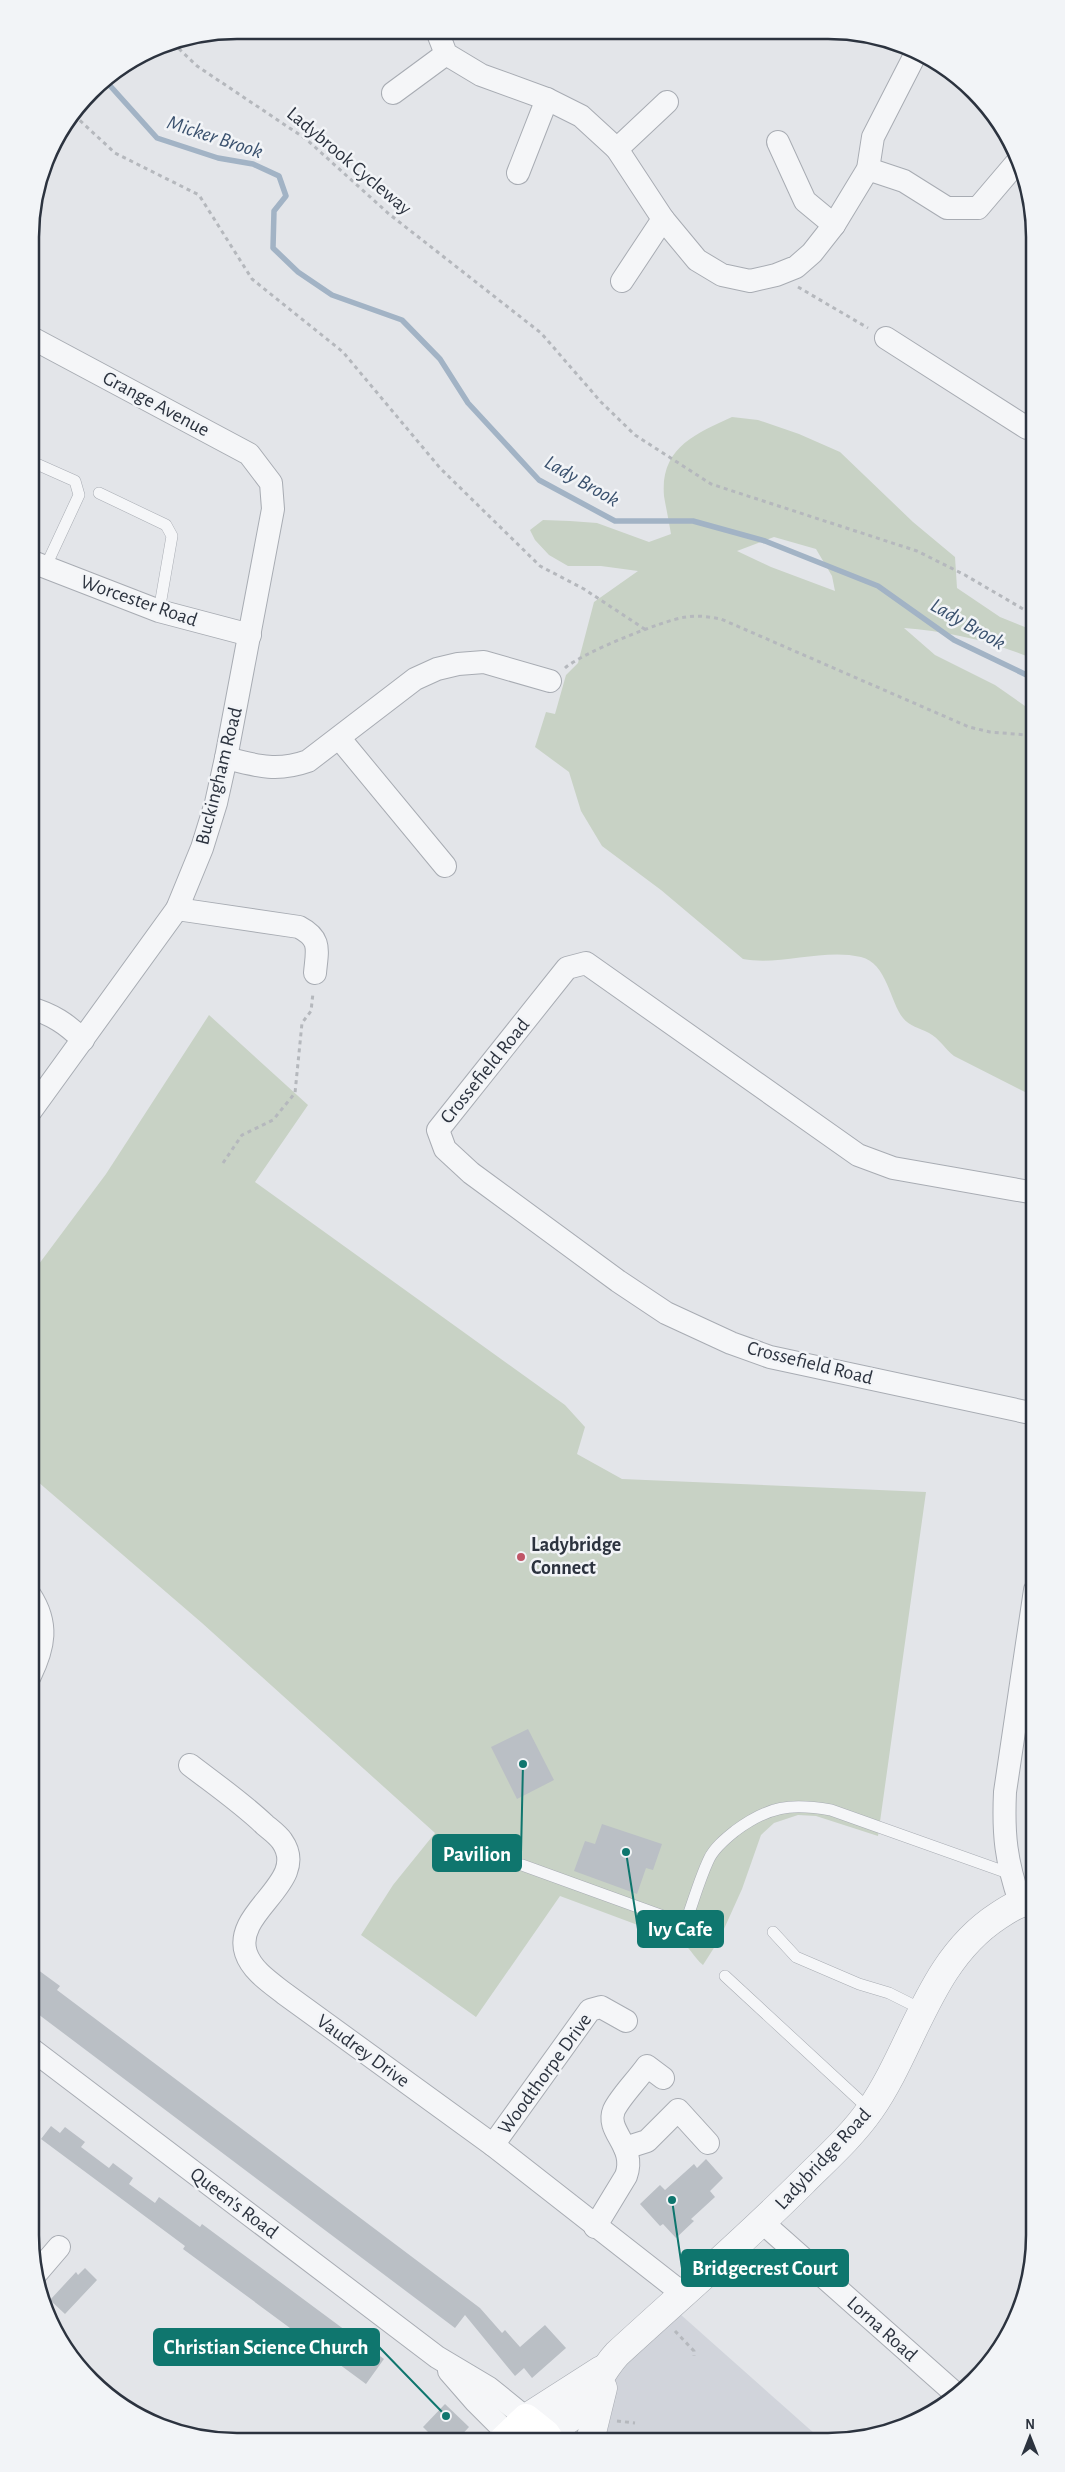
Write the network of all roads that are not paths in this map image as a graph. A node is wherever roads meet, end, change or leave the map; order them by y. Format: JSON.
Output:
{"nodes":[{"id":1,"x":440,"y":39,"type":"edge"},
{"id":2,"x":446,"y":54,"type":"junction"},
{"id":3,"x":913,"y":59,"type":"dead end"},
{"id":4,"x":394,"y":93,"type":"dead end"},
{"id":5,"x":548,"y":99,"type":"junction"},
{"id":6,"x":667,"y":102,"type":"dead end"},
{"id":7,"x":778,"y":142,"type":"dead end"},
{"id":8,"x":618,"y":149,"type":"junction"},
{"id":9,"x":868,"y":169,"type":"junction"},
{"id":10,"x":518,"y":172,"type":"dead end"},
{"id":11,"x":1016,"y":173,"type":"edge"},
{"id":12,"x":663,"y":219,"type":"junction"},
{"id":13,"x":834,"y":224,"type":"junction"},
{"id":14,"x":622,"y":281,"type":"dead end"},
{"id":15,"x":886,"y":338,"type":"road end"},
{"id":16,"x":39,"y":342,"type":"edge"},
{"id":17,"x":1026,"y":424,"type":"edge"},
{"id":18,"x":39,"y":464,"type":"edge"},
{"id":19,"x":271,"y":483,"type":"joint"},
{"id":20,"x":99,"y":493,"type":"dead end"},
{"id":21,"x":39,"y":562,"type":"edge"},
{"id":22,"x":39,"y":564,"type":"edge"},
{"id":23,"x":159,"y":611,"type":"junction"},
{"id":24,"x":250,"y":635,"type":"junction"},
{"id":25,"x":550,"y":681,"type":"road end"},
{"id":26,"x":340,"y":739,"type":"junction"},
{"id":27,"x":226,"y":758,"type":"junction"},
{"id":28,"x":445,"y":866,"type":"dead end"},
{"id":29,"x":177,"y":909,"type":"junction"},
{"id":30,"x":315,"y":972,"type":"road end"},
{"id":31,"x":39,"y":1010,"type":"edge"},
{"id":32,"x":83,"y":1040,"type":"junction"},
{"id":33,"x":39,"y":1100,"type":"edge"},
{"id":34,"x":1026,"y":1191,"type":"edge"},
{"id":35,"x":1026,"y":1412,"type":"edge"},
{"id":36,"x":39,"y":1616,"type":"edge"},
{"id":37,"x":1026,"y":1651,"type":"edge"},
{"id":38,"x":39,"y":1658,"type":"edge"},
{"id":39,"x":190,"y":1765,"type":"dead end"},
{"id":40,"x":522,"y":1865,"type":"dead end"},
{"id":41,"x":1011,"y":1874,"type":"junction"},
{"id":42,"x":1026,"y":1898,"type":"edge"},
{"id":43,"x":1026,"y":1901,"type":"edge"},
{"id":44,"x":773,"y":1932,"type":"dead end"},
{"id":45,"x":725,"y":1976,"type":"dead end"},
{"id":46,"x":923,"y":2010,"type":"junction"},
{"id":47,"x":626,"y":2022,"type":"dead end"},
{"id":48,"x":39,"y":2055,"type":"edge"},
{"id":49,"x":663,"y":2078,"type":"dead end"},
{"id":50,"x":870,"y":2110,"type":"junction"},
{"id":51,"x":708,"y":2143,"type":"dead end"},
{"id":52,"x":494,"y":2145,"type":"junction"},
{"id":53,"x":625,"y":2148,"type":"junction"},
{"id":54,"x":763,"y":2222,"type":"junction"},
{"id":55,"x":595,"y":2227,"type":"junction"},
{"id":56,"x":59,"y":2247,"type":"dead end"},
{"id":57,"x":41,"y":2268,"type":"edge"},
{"id":58,"x":682,"y":2293,"type":"junction"},
{"id":59,"x":610,"y":2361,"type":"junction"},
{"id":60,"x":951,"y":2390,"type":"edge"},
{"id":61,"x":523,"y":2433,"type":"edge"},
{"id":62,"x":530,"y":2433,"type":"edge"},
{"id":63,"x":592,"y":2433,"type":"edge"}],
"edges":[{"from":1,"to":2,"type":"street"},
{"from":2,"to":4,"type":"street"},
{"from":2,"to":5,"type":"street"},
{"from":3,"to":9,"type":"street"},
{"from":5,"to":8,"type":"street"},
{"from":5,"to":10,"type":"street"},
{"from":6,"to":8,"type":"street"},
{"from":7,"to":13,"type":"street"},
{"from":8,"to":12,"type":"street"},
{"from":9,"to":11,"type":"street"},
{"from":9,"to":13,"type":"street"},
{"from":12,"to":13,"type":"street"},
{"from":12,"to":14,"type":"street"},
{"from":15,"to":17,"type":"street"},
{"from":16,"to":19,"type":"street","name":"Grange Avenue"},
{"from":18,"to":21,"type":"lane"},
{"from":19,"to":24,"type":"street","name":"Buckingham Road"},
{"from":20,"to":23,"type":"lane"},
{"from":22,"to":23,"type":"street","name":"Worcester Road"},
{"from":23,"to":24,"type":"street","name":"Worcester Road"},
{"from":24,"to":27,"type":"street","name":"Buckingham Road"},
{"from":25,"to":26,"type":"street"},
{"from":26,"to":27,"type":"street"},
{"from":26,"to":28,"type":"street"},
{"from":27,"to":29,"type":"street","name":"Buckingham Road"},
{"from":29,"to":30,"type":"street"},
{"from":29,"to":32,"type":"street","name":"Buckingham Road"},
{"from":31,"to":32,"type":"street"},
{"from":32,"to":33,"type":"street","name":"Buckingham Road"},
{"from":34,"to":35,"type":"street","name":"Crossefield Road"},
{"from":36,"to":38,"type":"street"},
{"from":37,"to":41,"type":"street"},
{"from":39,"to":52,"type":"street","name":"Vaudrey Drive"},
{"from":40,"to":41,"type":"lane"},
{"from":41,"to":42,"type":"street"},
{"from":43,"to":46,"type":"street","name":"Ladybridge Road"},
{"from":44,"to":46,"type":"lane"},
{"from":45,"to":50,"type":"lane"},
{"from":46,"to":50,"type":"street","name":"Ladybridge Road"},
{"from":47,"to":52,"type":"street","name":"Woodthorpe Drive"},
{"from":48,"to":61,"type":"street","name":"Queen's Road"},
{"from":49,"to":53,"type":"street"},
{"from":50,"to":54,"type":"street","name":"Ladybridge Road"},
{"from":51,"to":53,"type":"street"},
{"from":52,"to":55,"type":"street","name":"Vaudrey Drive"},
{"from":53,"to":55,"type":"street"},
{"from":54,"to":58,"type":"street","name":"Ladybridge Road"},
{"from":54,"to":60,"type":"street","name":"Lorna Road"},
{"from":55,"to":58,"type":"street","name":"Vaudrey Drive"},
{"from":56,"to":57,"type":"street"},
{"from":58,"to":59,"type":"street","name":"Ladybridge Road"},
{"from":59,"to":62,"type":"street"},
{"from":59,"to":63,"type":"street"}]}
